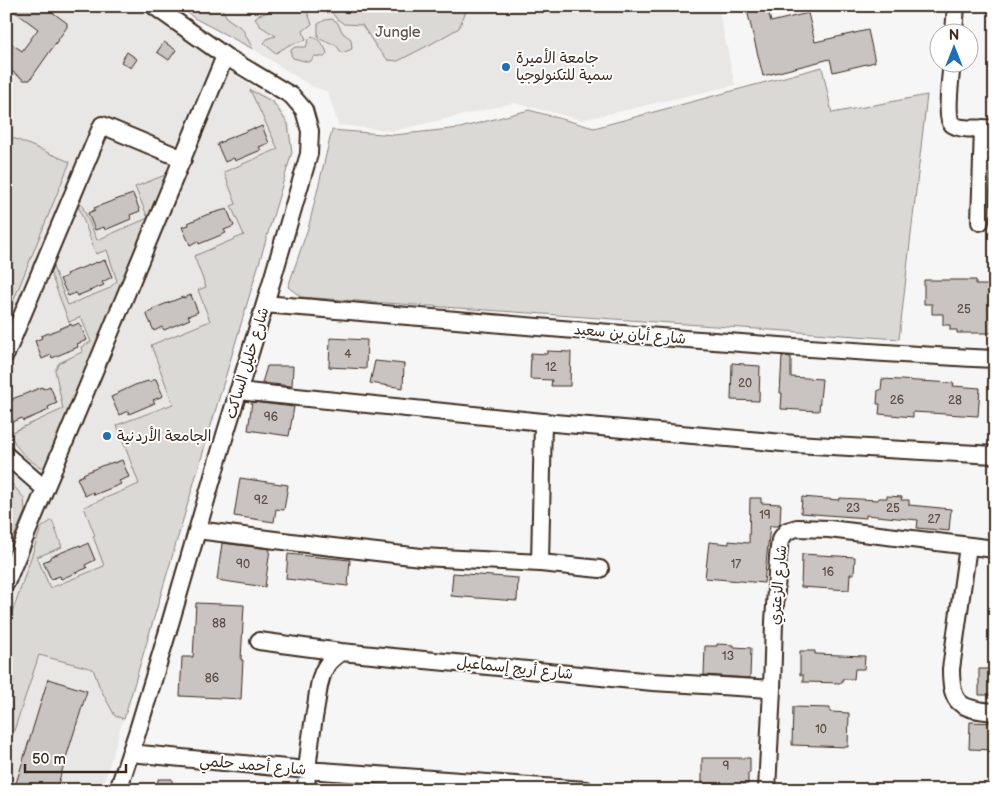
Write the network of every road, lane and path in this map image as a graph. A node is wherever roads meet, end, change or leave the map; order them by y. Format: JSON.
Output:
{"nodes":[{"id":1,"x":154,"y":6,"type":"edge"},
{"id":2,"x":956,"y":6,"type":"edge"},
{"id":3,"x":955,"y":22,"type":"edge"},
{"id":4,"x":225,"y":56,"type":"junction"},
{"id":5,"x":951,"y":72,"type":"edge"},
{"id":6,"x":989,"y":128,"type":"edge"},
{"id":7,"x":182,"y":159,"type":"junction"},
{"id":8,"x":980,"y":222,"type":"dead end"},
{"id":9,"x":265,"y":304,"type":"junction"},
{"id":10,"x":6,"y":354,"type":"edge"},
{"id":11,"x":995,"y":359,"type":"edge"},
{"id":12,"x":238,"y":391,"type":"junction"},
{"id":13,"x":543,"y":422,"type":"junction"},
{"id":14,"x":6,"y":455,"type":"edge"},
{"id":15,"x":995,"y":455,"type":"edge"},
{"id":16,"x":45,"y":489,"type":"junction"},
{"id":17,"x":197,"y":530,"type":"junction"},
{"id":18,"x":968,"y":546,"type":"junction"},
{"id":19,"x":995,"y":549,"type":"edge"},
{"id":20,"x":540,"y":563,"type":"junction"},
{"id":21,"x":600,"y":569,"type":"dead end"},
{"id":22,"x":6,"y":583,"type":"edge"},
{"id":23,"x":259,"y":641,"type":"dead end"},
{"id":24,"x":341,"y":652,"type":"junction"},
{"id":25,"x":772,"y":689,"type":"junction"},
{"id":26,"x":995,"y":712,"type":"edge"},
{"id":27,"x":130,"y":753,"type":"junction"},
{"id":28,"x":307,"y":770,"type":"junction"},
{"id":29,"x":490,"y":786,"type":"edge"},
{"id":30,"x":118,"y":790,"type":"edge"},
{"id":31,"x":306,"y":790,"type":"edge"},
{"id":32,"x":586,"y":790,"type":"edge"},
{"id":33,"x":768,"y":790,"type":"edge"}],
"edges":[{"from":1,"to":4,"type":"street","name":"شارع خليل الساكت"},
{"from":2,"to":3,"type":"street"},
{"from":4,"to":7,"type":"street"},
{"from":4,"to":9,"type":"street","name":"شارع خليل الساكت"},
{"from":5,"to":6,"type":"street"},
{"from":6,"to":8,"type":"street"},
{"from":7,"to":10,"type":"street"},
{"from":7,"to":16,"type":"street"},
{"from":9,"to":11,"type":"street","name":"شارع أبان بن سعيد"},
{"from":9,"to":12,"type":"street","name":"شارع خليل الساكت"},
{"from":12,"to":13,"type":"street"},
{"from":12,"to":17,"type":"street","name":"شارع خليل الساكت"},
{"from":13,"to":15,"type":"street"},
{"from":13,"to":20,"type":"street"},
{"from":14,"to":16,"type":"street"},
{"from":16,"to":22,"type":"street"},
{"from":17,"to":20,"type":"street"},
{"from":17,"to":27,"type":"street","name":"شارع خليل الساكت"},
{"from":18,"to":19,"type":"street","name":"شارع الزعتري"},
{"from":18,"to":25,"type":"street","name":"شارع الزعتري"},
{"from":18,"to":26,"type":"street"},
{"from":20,"to":21,"type":"street"},
{"from":23,"to":24,"type":"street","name":"شارع أريج إسماعيل"},
{"from":24,"to":25,"type":"street","name":"شارع أريج إسماعيل"},
{"from":24,"to":28,"type":"street"},
{"from":25,"to":33,"type":"street","name":"شارع الزعتري"},
{"from":27,"to":28,"type":"street","name":"شارع أحمد حلمي"},
{"from":27,"to":30,"type":"street","name":"شارع خليل الساكت"},
{"from":28,"to":29,"type":"street","name":"شارع أحمد حلمي"},
{"from":28,"to":31,"type":"street"},
{"from":29,"to":32,"type":"street","name":"شارع أحمد حلمي"}]}
